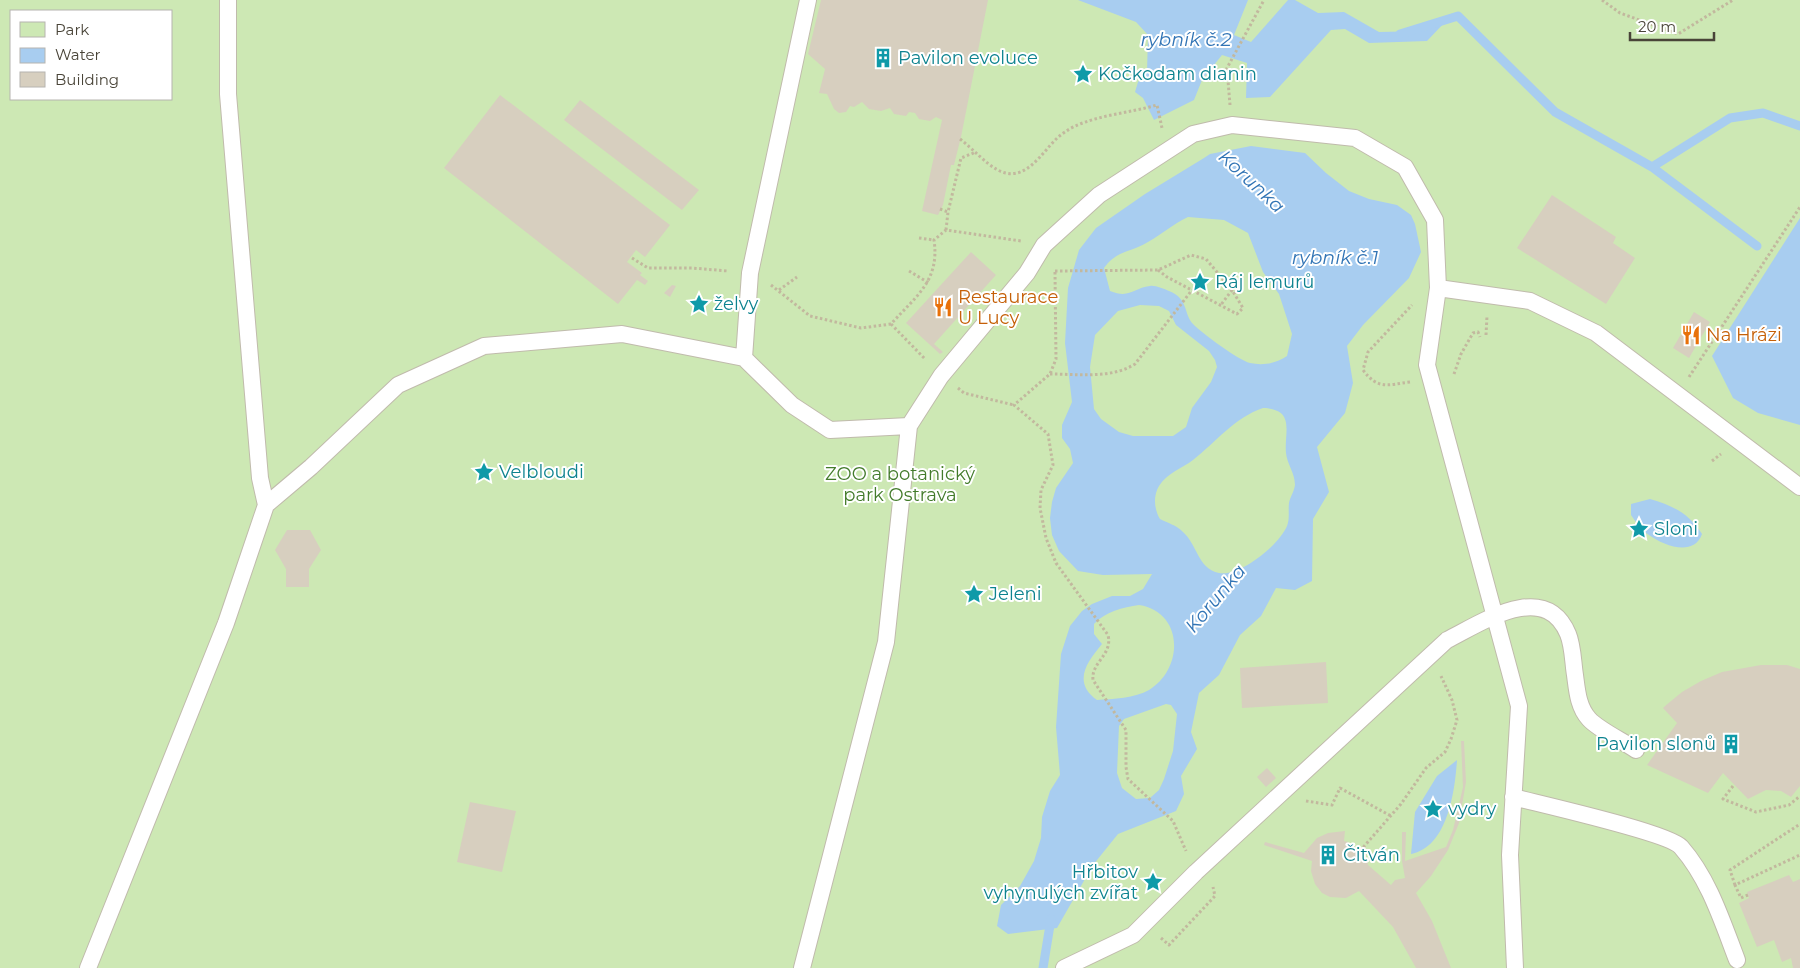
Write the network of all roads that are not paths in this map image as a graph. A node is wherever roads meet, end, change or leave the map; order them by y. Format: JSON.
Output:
{"nodes":[{"id":1,"x":228,"y":0,"type":"edge"},
{"id":2,"x":808,"y":0,"type":"edge"},
{"id":3,"x":1438,"y":288,"type":"junction"},
{"id":4,"x":744,"y":358,"type":"junction"},
{"id":5,"x":909,"y":426,"type":"junction"},
{"id":6,"x":1800,"y":487,"type":"edge"},
{"id":7,"x":266,"y":505,"type":"junction"},
{"id":8,"x":1495,"y":616,"type":"junction"},
{"id":9,"x":1636,"y":750,"type":"dead end"},
{"id":10,"x":1513,"y":797,"type":"junction"},
{"id":11,"x":1737,"y":960,"type":"dead end"},
{"id":12,"x":88,"y":968,"type":"edge"},
{"id":13,"x":802,"y":968,"type":"edge"},
{"id":14,"x":1064,"y":968,"type":"edge"},
{"id":15,"x":1515,"y":968,"type":"edge"}],
"edges":[{"from":1,"to":7,"type":"lane"},
{"from":2,"to":4,"type":"lane"},
{"from":3,"to":5,"type":"lane"},
{"from":3,"to":6,"type":"lane"},
{"from":3,"to":8,"type":"lane"},
{"from":4,"to":5,"type":"lane"},
{"from":4,"to":7,"type":"lane"},
{"from":5,"to":13,"type":"lane"},
{"from":7,"to":12,"type":"lane"},
{"from":8,"to":9,"type":"lane"},
{"from":8,"to":10,"type":"lane"},
{"from":8,"to":14,"type":"lane"},
{"from":10,"to":11,"type":"lane"},
{"from":10,"to":15,"type":"lane"}]}
